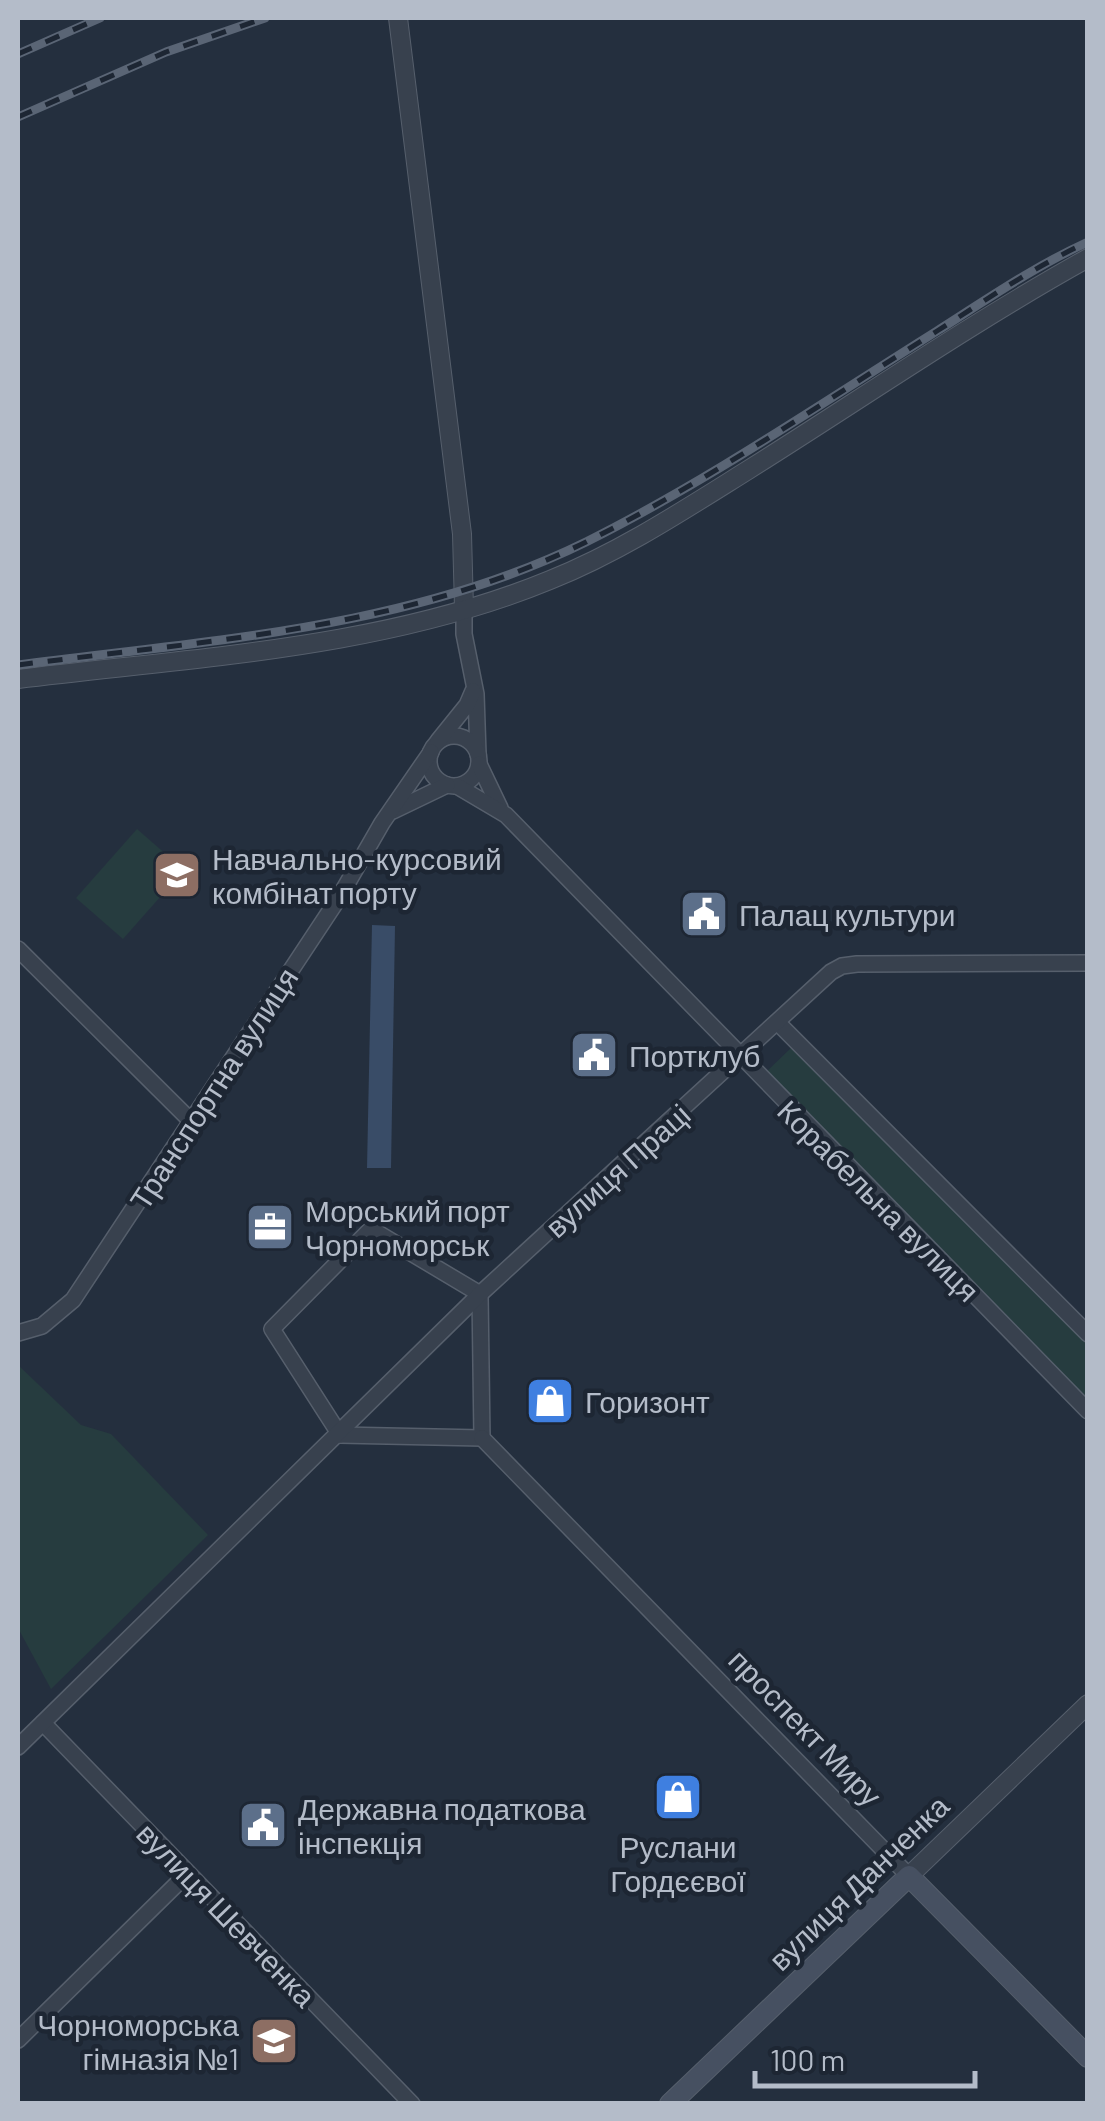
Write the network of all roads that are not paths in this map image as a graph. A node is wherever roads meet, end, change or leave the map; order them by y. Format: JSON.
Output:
{"nodes":[{"id":1,"x":398,"y":18,"type":"edge"},
{"id":2,"x":1088,"y":258,"type":"edge"},
{"id":3,"x":464,"y":608,"type":"junction"},
{"id":4,"x":18,"y":680,"type":"edge"},
{"id":5,"x":474,"y":682,"type":"junction"},
{"id":6,"x":433,"y":748,"type":"junction"},
{"id":7,"x":478,"y":759,"type":"junction"},
{"id":8,"x":452,"y":786,"type":"junction"},
{"id":9,"x":506,"y":816,"type":"junction"},
{"id":10,"x":386,"y":817,"type":"junction"},
{"id":11,"x":18,"y":948,"type":"edge"},
{"id":12,"x":1088,"y":963,"type":"edge"},
{"id":13,"x":777,"y":1022,"type":"junction"},
{"id":14,"x":739,"y":1058,"type":"junction"},
{"id":15,"x":191,"y":1121,"type":"junction"},
{"id":16,"x":480,"y":1294,"type":"junction"},
{"id":17,"x":18,"y":1333,"type":"edge"},
{"id":18,"x":1088,"y":1334,"type":"edge"},
{"id":19,"x":1088,"y":1411,"type":"edge"},
{"id":20,"x":340,"y":1435,"type":"junction"},
{"id":21,"x":482,"y":1438,"type":"junction"},
{"id":22,"x":1088,"y":1704,"type":"edge"},
{"id":23,"x":43,"y":1723,"type":"junction"},
{"id":24,"x":18,"y":1747,"type":"edge"},
{"id":25,"x":187,"y":1874,"type":"junction"},
{"id":26,"x":908,"y":1876,"type":"junction"},
{"id":27,"x":18,"y":2040,"type":"edge"},
{"id":28,"x":1088,"y":2057,"type":"edge"},
{"id":29,"x":412,"y":2104,"type":"edge"},
{"id":30,"x":670,"y":2104,"type":"edge"}],
"edges":[{"from":1,"to":3,"type":"street"},
{"from":2,"to":3,"type":"street"},
{"from":3,"to":4,"type":"street"},
{"from":3,"to":5,"type":"street"},
{"from":5,"to":6,"type":"street","name":"Транспортна вулиця"},
{"from":5,"to":7,"type":"street"},
{"from":6,"to":7,"type":"street"},
{"from":6,"to":8,"type":"street"},
{"from":6,"to":10,"type":"street","name":"Транспортна вулиця"},
{"from":7,"to":8,"type":"street"},
{"from":7,"to":9,"type":"street"},
{"from":8,"to":9,"type":"street"},
{"from":8,"to":10,"type":"street"},
{"from":9,"to":14,"type":"street","name":"Корабельна вулиця"},
{"from":10,"to":15,"type":"street","name":"Транспортна вулиця"},
{"from":11,"to":15,"type":"street"},
{"from":12,"to":13,"type":"street","name":"вулиця Праці"},
{"from":13,"to":14,"type":"street","name":"вулиця Праці"},
{"from":13,"to":18,"type":"street","name":"Корабельна вулиця"},
{"from":14,"to":16,"type":"street","name":"вулиця Праці"},
{"from":14,"to":19,"type":"street","name":"Корабельна вулиця"},
{"from":15,"to":17,"type":"street","name":"Транспортна вулиця"},
{"from":16,"to":20,"type":"street","name":"вулиця Праці"},
{"from":16,"to":20,"type":"street"},
{"from":16,"to":21,"type":"street"},
{"from":20,"to":21,"type":"street"},
{"from":20,"to":23,"type":"street"},
{"from":21,"to":26,"type":"street","name":"проспект Миру"},
{"from":22,"to":26,"type":"street","name":"вулиця Данченка"},
{"from":23,"to":24,"type":"street"},
{"from":23,"to":25,"type":"street","name":"вулиця Шевченка"},
{"from":25,"to":27,"type":"street"},
{"from":25,"to":29,"type":"street","name":"вулиця Шевченка"},
{"from":26,"to":28,"type":"main road","name":"проспект Миру"},
{"from":26,"to":30,"type":"main road","name":"вулиця Данченка"}]}
